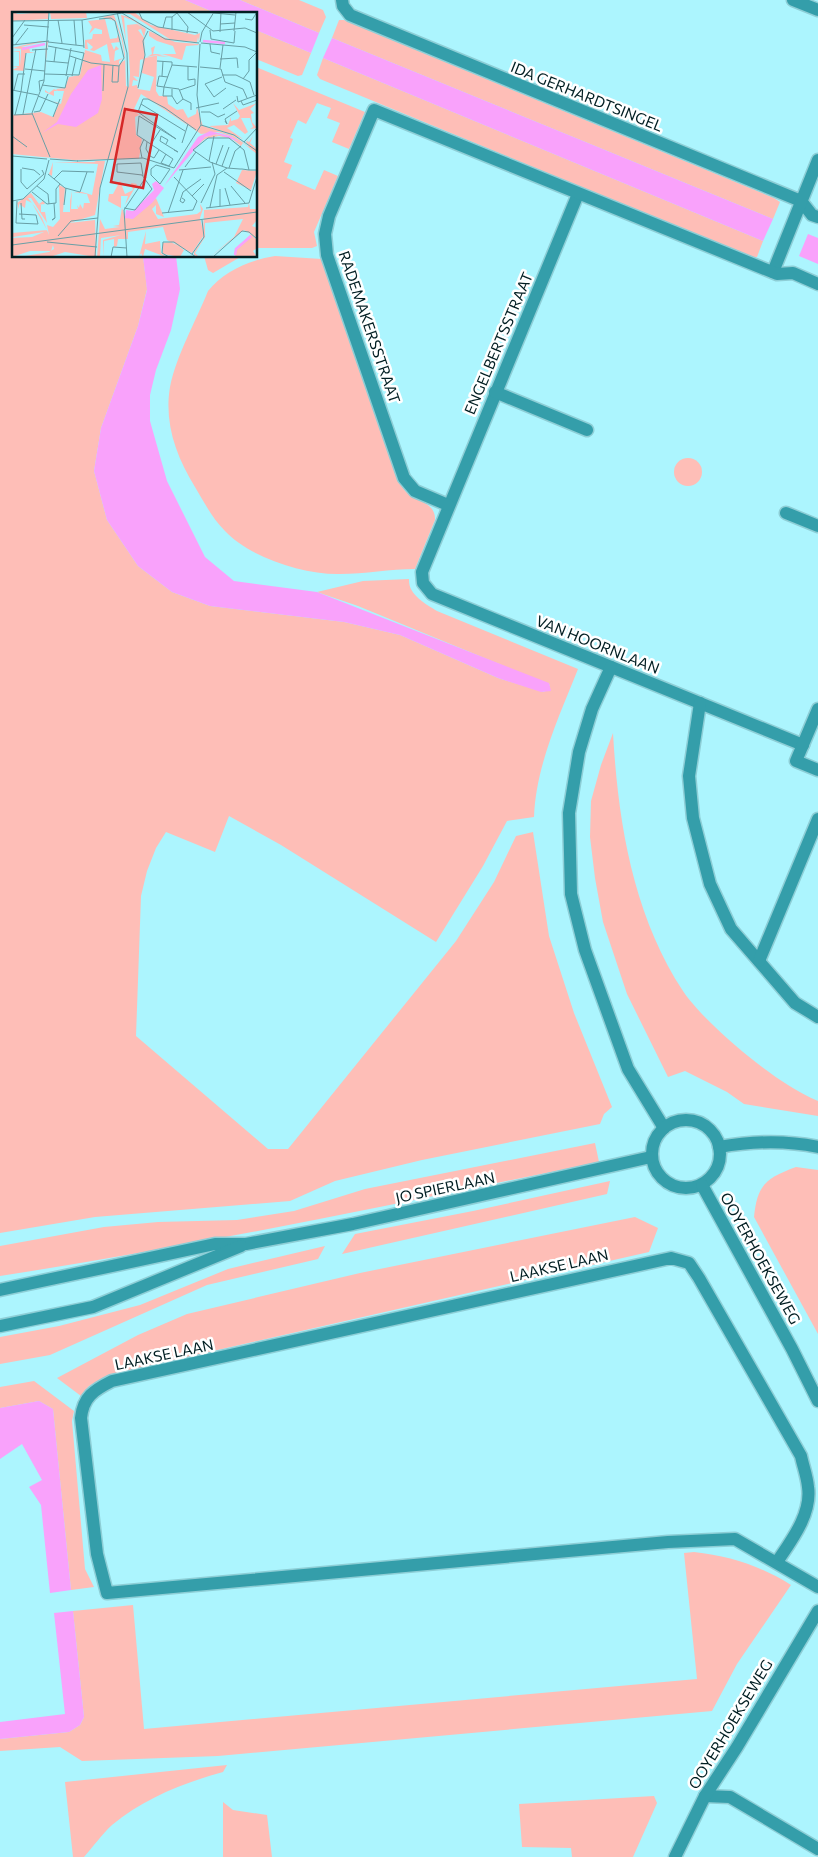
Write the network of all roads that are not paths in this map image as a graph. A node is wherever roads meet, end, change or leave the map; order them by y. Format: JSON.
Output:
{"nodes":[{"id":1,"x":793,"y":0,"type":"edge"},
{"id":2,"x":342,"y":3,"type":"edge"},
{"id":3,"x":818,"y":10,"type":"edge"},
{"id":4,"x":818,"y":160,"type":"edge"},
{"id":5,"x":578,"y":194,"type":"junction"},
{"id":6,"x":801,"y":202,"type":"junction"},
{"id":7,"x":818,"y":217,"type":"edge"},
{"id":8,"x":773,"y":272,"type":"junction"},
{"id":9,"x":818,"y":284,"type":"edge"},
{"id":10,"x":495,"y":392,"type":"junction"},
{"id":11,"x":587,"y":430,"type":"dead end"},
{"id":12,"x":448,"y":505,"type":"junction"},
{"id":13,"x":786,"y":513,"type":"dead end"},
{"id":14,"x":818,"y":526,"type":"edge"},
{"id":15,"x":611,"y":667,"type":"junction"},
{"id":16,"x":700,"y":703,"type":"junction"},
{"id":17,"x":818,"y":709,"type":"edge"},
{"id":18,"x":803,"y":745,"type":"junction"},
{"id":19,"x":818,"y":770,"type":"edge"},
{"id":20,"x":818,"y":820,"type":"edge"},
{"id":21,"x":759,"y":961,"type":"junction"},
{"id":22,"x":818,"y":1017,"type":"edge"},
{"id":23,"x":664,"y":1128,"type":"junction"},
{"id":24,"x":719,"y":1147,"type":"junction"},
{"id":25,"x":818,"y":1147,"type":"edge"},
{"id":26,"x":651,"y":1157,"type":"junction"},
{"id":27,"x":702,"y":1185,"type":"junction"},
{"id":28,"x":246,"y":1244,"type":"junction"},
{"id":29,"x":0,"y":1290,"type":"edge"},
{"id":30,"x":0,"y":1326,"type":"edge"},
{"id":31,"x":818,"y":1401,"type":"edge"},
{"id":32,"x":777,"y":1562,"type":"junction"},
{"id":33,"x":818,"y":1587,"type":"edge"},
{"id":34,"x":818,"y":1611,"type":"edge"},
{"id":35,"x":705,"y":1796,"type":"junction"},
{"id":36,"x":818,"y":1849,"type":"edge"},
{"id":37,"x":675,"y":1857,"type":"edge"}],
"edges":[{"from":1,"to":3,"type":"street"},
{"from":2,"to":6,"type":"street","name":"IDA GERHARDTSINGEL"},
{"from":4,"to":6,"type":"street"},
{"from":5,"to":8,"type":"street"},
{"from":5,"to":10,"type":"street","name":"ENGELBERTSSTRAAT"},
{"from":5,"to":12,"type":"street","name":"RADEMAKERSSTRAAT"},
{"from":6,"to":7,"type":"street","name":"IDA GERHARDTSINGEL"},
{"from":6,"to":8,"type":"street"},
{"from":8,"to":9,"type":"street"},
{"from":10,"to":11,"type":"street"},
{"from":10,"to":12,"type":"street","name":"ENGELBERTSSTRAAT"},
{"from":12,"to":15,"type":"street","name":"VAN HOORNLAAN"},
{"from":13,"to":14,"type":"street"},
{"from":15,"to":16,"type":"street","name":"VAN HOORNLAAN"},
{"from":15,"to":23,"type":"street"},
{"from":16,"to":18,"type":"street","name":"VAN HOORNLAAN"},
{"from":16,"to":21,"type":"street"},
{"from":17,"to":18,"type":"street"},
{"from":18,"to":19,"type":"street"},
{"from":20,"to":21,"type":"street"},
{"from":21,"to":22,"type":"street"},
{"from":23,"to":24,"type":"street"},
{"from":23,"to":26,"type":"street"},
{"from":24,"to":25,"type":"street"},
{"from":24,"to":27,"type":"street"},
{"from":26,"to":27,"type":"street"},
{"from":26,"to":28,"type":"street","name":"JO SPIERLAAN"},
{"from":27,"to":31,"type":"street","name":"OOYERHOEKSEWEG"},
{"from":28,"to":29,"type":"street","name":"JO SPIERLAAN"},
{"from":28,"to":30,"type":"street","name":"JO SPIERLAAN"},
{"from":32,"to":32,"type":"street","name":"LAAKSE LAAN"},
{"from":32,"to":33,"type":"street","name":"LAAKSE LAAN"},
{"from":34,"to":35,"type":"street","name":"OOYERHOEKSEWEG"},
{"from":35,"to":36,"type":"street"},
{"from":35,"to":37,"type":"street","name":"OOYERHOEKSEWEG"}]}
